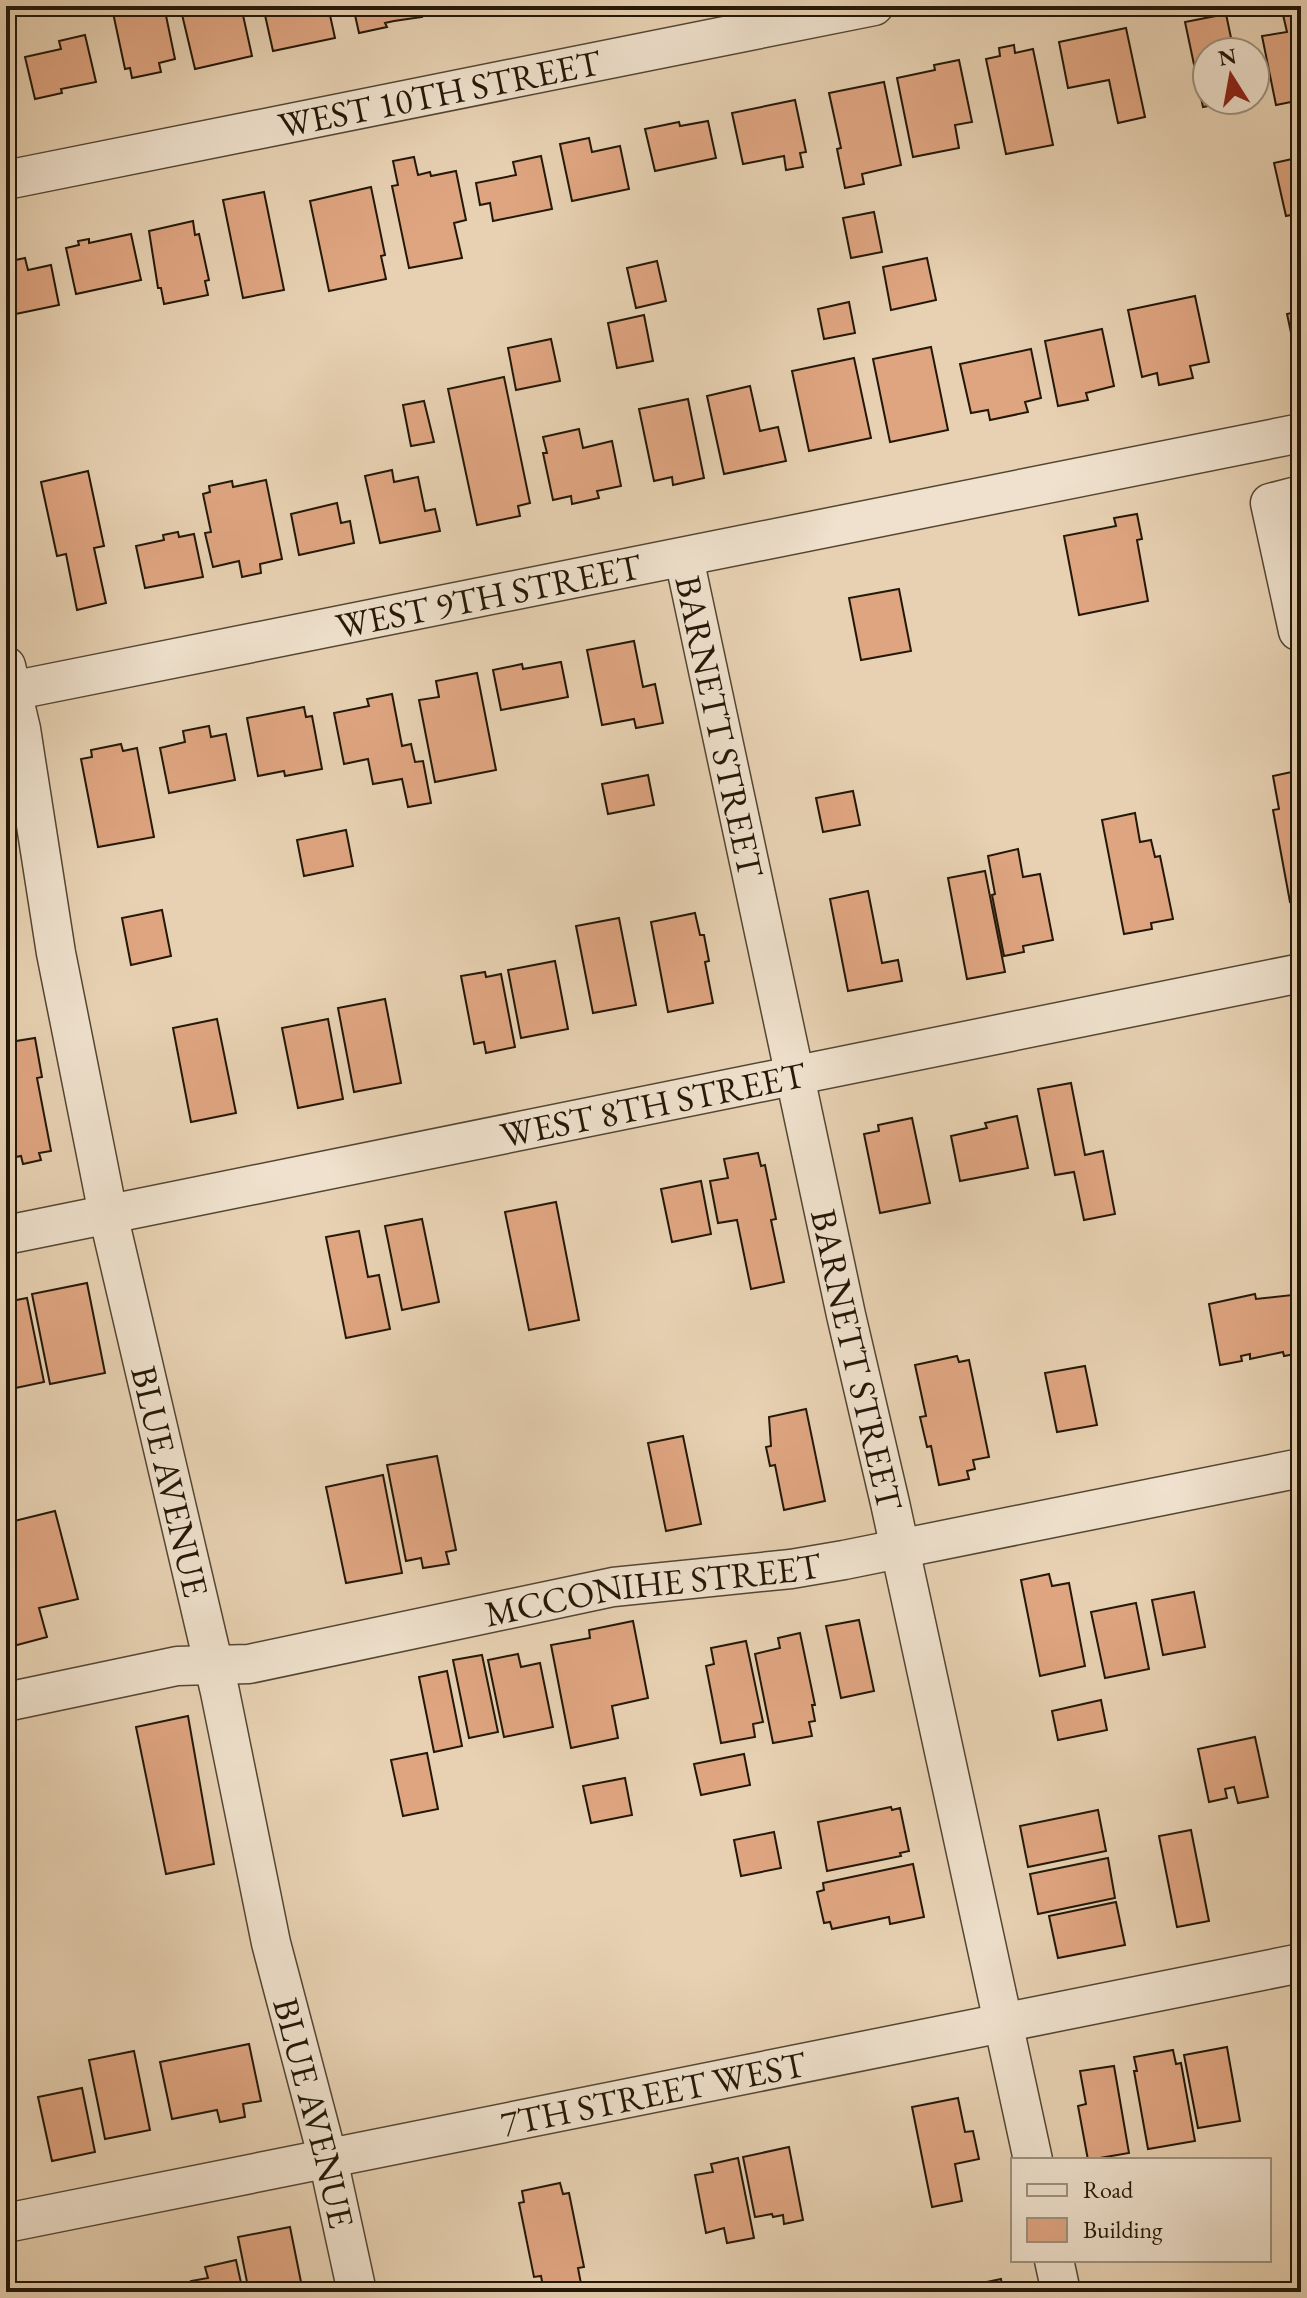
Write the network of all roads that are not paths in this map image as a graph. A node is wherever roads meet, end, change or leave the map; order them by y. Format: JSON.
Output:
{"nodes":[{"id":1,"x":874,"y":6,"type":"edge"},
{"id":2,"x":6,"y":180,"type":"edge"},
{"id":3,"x":1301,"y":433,"type":"edge"},
{"id":4,"x":1301,"y":495,"type":"edge"},
{"id":5,"x":684,"y":558,"type":"junction"},
{"id":6,"x":1301,"y":630,"type":"edge"},
{"id":7,"x":8,"y":683,"type":"edge"},
{"id":8,"x":1301,"y":973,"type":"edge"},
{"id":9,"x":796,"y":1075,"type":"junction"},
{"id":10,"x":108,"y":1214,"type":"junction"},
{"id":11,"x":6,"y":1235,"type":"edge"},
{"id":12,"x":1301,"y":1468,"type":"edge"},
{"id":13,"x":900,"y":1548,"type":"junction"},
{"id":14,"x":213,"y":1664,"type":"junction"},
{"id":15,"x":6,"y":1702,"type":"edge"},
{"id":16,"x":1301,"y":1963,"type":"edge"},
{"id":17,"x":1004,"y":2023,"type":"junction"},
{"id":18,"x":1033,"y":2158,"type":"edge"},
{"id":19,"x":328,"y":2159,"type":"junction"},
{"id":20,"x":6,"y":2223,"type":"edge"},
{"id":21,"x":1054,"y":2262,"type":"edge"},
{"id":22,"x":357,"y":2292,"type":"edge"},
{"id":23,"x":1061,"y":2292,"type":"edge"}],
"edges":[{"from":1,"to":2,"type":"street","name":"WEST 10TH STREET"},
{"from":3,"to":5,"type":"street","name":"WEST 9TH STREET"},
{"from":4,"to":6,"type":"street"},
{"from":5,"to":7,"type":"street","name":"WEST 9TH STREET"},
{"from":5,"to":9,"type":"street","name":"BARNETT STREET"},
{"from":7,"to":10,"type":"street","name":"BLUE AVENUE"},
{"from":8,"to":9,"type":"street","name":"WEST 8TH STREET"},
{"from":9,"to":10,"type":"street","name":"WEST 8TH STREET"},
{"from":9,"to":13,"type":"street","name":"BARNETT STREET"},
{"from":10,"to":11,"type":"street","name":"WEST 8TH STREET"},
{"from":10,"to":14,"type":"street","name":"BLUE AVENUE"},
{"from":12,"to":13,"type":"street","name":"MCCONIHE STREET"},
{"from":13,"to":14,"type":"street","name":"MCCONIHE STREET"},
{"from":13,"to":17,"type":"street","name":"BARNETT STREET"},
{"from":14,"to":15,"type":"street","name":"MCCONIHE STREET"},
{"from":14,"to":19,"type":"street","name":"BLUE AVENUE"},
{"from":16,"to":17,"type":"street","name":"7TH STREET WEST"},
{"from":17,"to":18,"type":"street","name":"BARNETT STREET"},
{"from":17,"to":19,"type":"street","name":"7TH STREET WEST"},
{"from":19,"to":20,"type":"street","name":"7TH STREET WEST"},
{"from":19,"to":22,"type":"street","name":"BLUE AVENUE"},
{"from":21,"to":23,"type":"street"}]}
